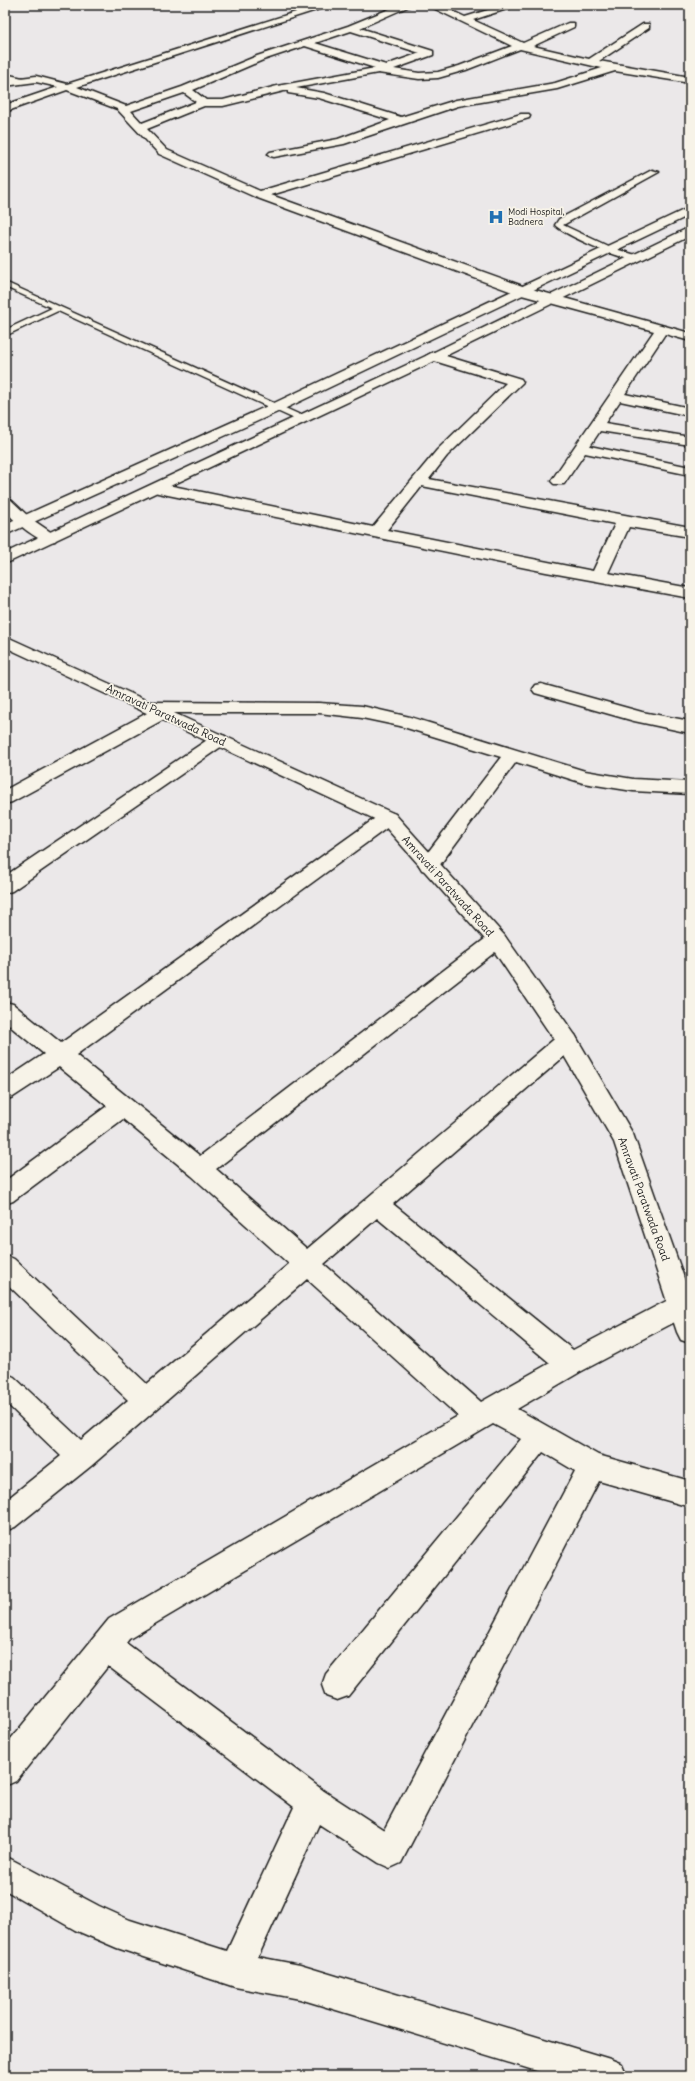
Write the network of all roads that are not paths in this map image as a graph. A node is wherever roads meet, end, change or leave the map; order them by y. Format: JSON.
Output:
{"nodes":[{"id":1,"x":327,"y":5,"type":"edge"},
{"id":2,"x":407,"y":5,"type":"edge"},
{"id":3,"x":432,"y":5,"type":"edge"},
{"id":4,"x":514,"y":5,"type":"edge"},
{"id":5,"x":464,"y":20,"type":"junction"},
{"id":6,"x":571,"y":25,"type":"dead end"},
{"id":7,"x":646,"y":26,"type":"dead end"},
{"id":8,"x":351,"y":28,"type":"junction"},
{"id":9,"x":304,"y":43,"type":"junction"},
{"id":10,"x":521,"y":47,"type":"junction"},
{"id":11,"x":591,"y":62,"type":"junction"},
{"id":12,"x":383,"y":68,"type":"junction"},
{"id":13,"x":616,"y":68,"type":"junction"},
{"id":14,"x":5,"y":76,"type":"edge"},
{"id":15,"x":24,"y":79,"type":"junction"},
{"id":16,"x":690,"y":80,"type":"edge"},
{"id":17,"x":5,"y":83,"type":"edge"},
{"id":18,"x":67,"y":87,"type":"junction"},
{"id":19,"x":277,"y":88,"type":"junction"},
{"id":20,"x":186,"y":89,"type":"junction"},
{"id":21,"x":202,"y":103,"type":"junction"},
{"id":22,"x":5,"y":109,"type":"edge"},
{"id":23,"x":124,"y":110,"type":"junction"},
{"id":24,"x":525,"y":116,"type":"dead end"},
{"id":25,"x":401,"y":120,"type":"junction"},
{"id":26,"x":140,"y":128,"type":"junction"},
{"id":27,"x":274,"y":154,"type":"dead end"},
{"id":28,"x":655,"y":172,"type":"dead end"},
{"id":29,"x":259,"y":195,"type":"junction"},
{"id":30,"x":690,"y":211,"type":"edge"},
{"id":31,"x":690,"y":231,"type":"edge"},
{"id":32,"x":610,"y":250,"type":"junction"},
{"id":33,"x":636,"y":258,"type":"junction"},
{"id":34,"x":5,"y":284,"type":"edge"},
{"id":35,"x":523,"y":291,"type":"junction"},
{"id":36,"x":555,"y":300,"type":"junction"},
{"id":37,"x":59,"y":308,"type":"junction"},
{"id":38,"x":662,"y":329,"type":"junction"},
{"id":39,"x":5,"y":333,"type":"edge"},
{"id":40,"x":690,"y":337,"type":"edge"},
{"id":41,"x":433,"y":356,"type":"junction"},
{"id":42,"x":616,"y":396,"type":"junction"},
{"id":43,"x":277,"y":407,"type":"junction"},
{"id":44,"x":690,"y":412,"type":"edge"},
{"id":45,"x":302,"y":419,"type":"junction"},
{"id":46,"x":596,"y":426,"type":"junction"},
{"id":47,"x":690,"y":441,"type":"edge"},
{"id":48,"x":581,"y":448,"type":"junction"},
{"id":49,"x":690,"y":471,"type":"edge"},
{"id":50,"x":418,"y":481,"type":"junction"},
{"id":51,"x":559,"y":481,"type":"dead end"},
{"id":52,"x":158,"y":488,"type":"junction"},
{"id":53,"x":5,"y":502,"type":"edge"},
{"id":54,"x":624,"y":520,"type":"junction"},
{"id":55,"x":24,"y":521,"type":"junction"},
{"id":56,"x":5,"y":530,"type":"edge"},
{"id":57,"x":377,"y":532,"type":"junction"},
{"id":58,"x":690,"y":532,"type":"edge"},
{"id":59,"x":49,"y":538,"type":"junction"},
{"id":60,"x":5,"y":559,"type":"edge"},
{"id":61,"x":599,"y":576,"type":"junction"},
{"id":62,"x":688,"y":587,"type":"edge"},
{"id":63,"x":5,"y":641,"type":"edge"},
{"id":64,"x":541,"y":689,"type":"dead end"},
{"id":65,"x":155,"y":710,"type":"junction"},
{"id":66,"x":690,"y":727,"type":"edge"},
{"id":67,"x":219,"y":740,"type":"junction"},
{"id":68,"x":512,"y":755,"type":"junction"},
{"id":69,"x":690,"y":788,"type":"edge"},
{"id":70,"x":5,"y":798,"type":"edge"},
{"id":71,"x":388,"y":818,"type":"junction"},
{"id":72,"x":429,"y":865,"type":"junction"},
{"id":73,"x":5,"y":886,"type":"edge"},
{"id":74,"x":497,"y":940,"type":"junction"},
{"id":75,"x":5,"y":1010,"type":"edge"},
{"id":76,"x":567,"y":1041,"type":"junction"},
{"id":77,"x":60,"y":1055,"type":"junction"},
{"id":78,"x":5,"y":1091,"type":"edge"},
{"id":79,"x":123,"y":1107,"type":"junction"},
{"id":80,"x":200,"y":1169,"type":"junction"},
{"id":81,"x":5,"y":1194,"type":"edge"},
{"id":82,"x":376,"y":1204,"type":"junction"},
{"id":83,"x":305,"y":1264,"type":"junction"},
{"id":84,"x":5,"y":1266,"type":"edge"},
{"id":85,"x":681,"y":1306,"type":"junction"},
{"id":86,"x":690,"y":1332,"type":"edge"},
{"id":87,"x":571,"y":1364,"type":"junction"},
{"id":88,"x":5,"y":1384,"type":"edge"},
{"id":89,"x":146,"y":1400,"type":"junction"},
{"id":90,"x":487,"y":1414,"type":"junction"},
{"id":91,"x":540,"y":1436,"type":"junction"},
{"id":92,"x":81,"y":1457,"type":"junction"},
{"id":93,"x":592,"y":1466,"type":"junction"},
{"id":94,"x":690,"y":1494,"type":"edge"},
{"id":95,"x":5,"y":1518,"type":"edge"},
{"id":96,"x":106,"y":1646,"type":"junction"},
{"id":97,"x":337,"y":1684,"type":"dead end"},
{"id":98,"x":5,"y":1770,"type":"edge"},
{"id":99,"x":313,"y":1802,"type":"junction"},
{"id":100,"x":5,"y":1872,"type":"edge"},
{"id":101,"x":235,"y":1970,"type":"junction"},
{"id":102,"x":610,"y":2076,"type":"edge"}],
"edges":[{"from":1,"to":18,"type":"street"},
{"from":2,"to":8,"type":"street"},
{"from":3,"to":5,"type":"street"},
{"from":4,"to":5,"type":"street"},
{"from":5,"to":10,"type":"street"},
{"from":6,"to":10,"type":"street"},
{"from":7,"to":11,"type":"street"},
{"from":8,"to":9,"type":"street"},
{"from":8,"to":12,"type":"street"},
{"from":9,"to":12,"type":"street"},
{"from":9,"to":20,"type":"street"},
{"from":10,"to":11,"type":"street"},
{"from":10,"to":12,"type":"street"},
{"from":11,"to":13,"type":"street"},
{"from":12,"to":19,"type":"street"},
{"from":13,"to":16,"type":"street"},
{"from":13,"to":25,"type":"street"},
{"from":14,"to":15,"type":"lane"},
{"from":15,"to":17,"type":"street"},
{"from":15,"to":18,"type":"street"},
{"from":18,"to":22,"type":"street"},
{"from":18,"to":23,"type":"street"},
{"from":19,"to":21,"type":"street"},
{"from":19,"to":25,"type":"street"},
{"from":20,"to":21,"type":"street"},
{"from":20,"to":23,"type":"street"},
{"from":21,"to":26,"type":"street"},
{"from":23,"to":26,"type":"street"},
{"from":24,"to":29,"type":"street"},
{"from":25,"to":27,"type":"street"},
{"from":26,"to":29,"type":"street"},
{"from":28,"to":32,"type":"lane"},
{"from":29,"to":35,"type":"street"},
{"from":30,"to":32,"type":"street"},
{"from":31,"to":33,"type":"street"},
{"from":32,"to":33,"type":"lane"},
{"from":32,"to":35,"type":"street"},
{"from":33,"to":36,"type":"street"},
{"from":34,"to":37,"type":"lane"},
{"from":35,"to":36,"type":"street"},
{"from":35,"to":43,"type":"street"},
{"from":36,"to":38,"type":"street"},
{"from":36,"to":41,"type":"street"},
{"from":37,"to":39,"type":"lane"},
{"from":37,"to":43,"type":"lane"},
{"from":38,"to":40,"type":"street"},
{"from":38,"to":42,"type":"street"},
{"from":41,"to":45,"type":"street"},
{"from":41,"to":50,"type":"street"},
{"from":42,"to":44,"type":"street"},
{"from":42,"to":46,"type":"street"},
{"from":43,"to":45,"type":"lane"},
{"from":43,"to":55,"type":"street"},
{"from":45,"to":52,"type":"street"},
{"from":46,"to":47,"type":"street"},
{"from":46,"to":48,"type":"street"},
{"from":48,"to":49,"type":"street"},
{"from":48,"to":51,"type":"street"},
{"from":50,"to":54,"type":"street"},
{"from":50,"to":57,"type":"street"},
{"from":52,"to":57,"type":"street"},
{"from":52,"to":59,"type":"street"},
{"from":53,"to":55,"type":"street"},
{"from":54,"to":58,"type":"street"},
{"from":54,"to":61,"type":"street"},
{"from":55,"to":56,"type":"street"},
{"from":55,"to":59,"type":"street"},
{"from":57,"to":61,"type":"street"},
{"from":59,"to":60,"type":"street"},
{"from":61,"to":62,"type":"street"},
{"from":63,"to":65,"type":"street","name":"Amravati Paratwada Road"},
{"from":64,"to":66,"type":"street"},
{"from":65,"to":67,"type":"street","name":"Amravati Paratwada Road"},
{"from":65,"to":68,"type":"street"},
{"from":65,"to":70,"type":"street"},
{"from":67,"to":71,"type":"street","name":"Amravati Paratwada Road"},
{"from":67,"to":73,"type":"street"},
{"from":68,"to":69,"type":"street"},
{"from":68,"to":72,"type":"street"},
{"from":71,"to":72,"type":"street","name":"Amravati Paratwada Road"},
{"from":71,"to":77,"type":"street"},
{"from":72,"to":74,"type":"street","name":"Amravati Paratwada Road"},
{"from":74,"to":76,"type":"street","name":"Amravati Paratwada Road"},
{"from":74,"to":80,"type":"street"},
{"from":75,"to":77,"type":"street"},
{"from":76,"to":82,"type":"street"},
{"from":76,"to":85,"type":"street","name":"Amravati Paratwada Road"},
{"from":77,"to":78,"type":"street"},
{"from":77,"to":79,"type":"street"},
{"from":79,"to":80,"type":"street"},
{"from":79,"to":81,"type":"street"},
{"from":80,"to":83,"type":"street"},
{"from":82,"to":83,"type":"street"},
{"from":82,"to":87,"type":"street"},
{"from":83,"to":89,"type":"street"},
{"from":83,"to":90,"type":"street"},
{"from":84,"to":89,"type":"street"},
{"from":85,"to":86,"type":"street","name":"Amravati Paratwada Road"},
{"from":85,"to":87,"type":"street"},
{"from":87,"to":90,"type":"street"},
{"from":88,"to":92,"type":"street"},
{"from":89,"to":92,"type":"street"},
{"from":90,"to":91,"type":"street"},
{"from":90,"to":96,"type":"street"},
{"from":91,"to":93,"type":"street"},
{"from":91,"to":97,"type":"street"},
{"from":92,"to":95,"type":"street"},
{"from":93,"to":94,"type":"street"},
{"from":93,"to":99,"type":"street"},
{"from":96,"to":98,"type":"street"},
{"from":96,"to":99,"type":"street"},
{"from":99,"to":101,"type":"street"},
{"from":100,"to":101,"type":"street"},
{"from":101,"to":102,"type":"street"}]}
